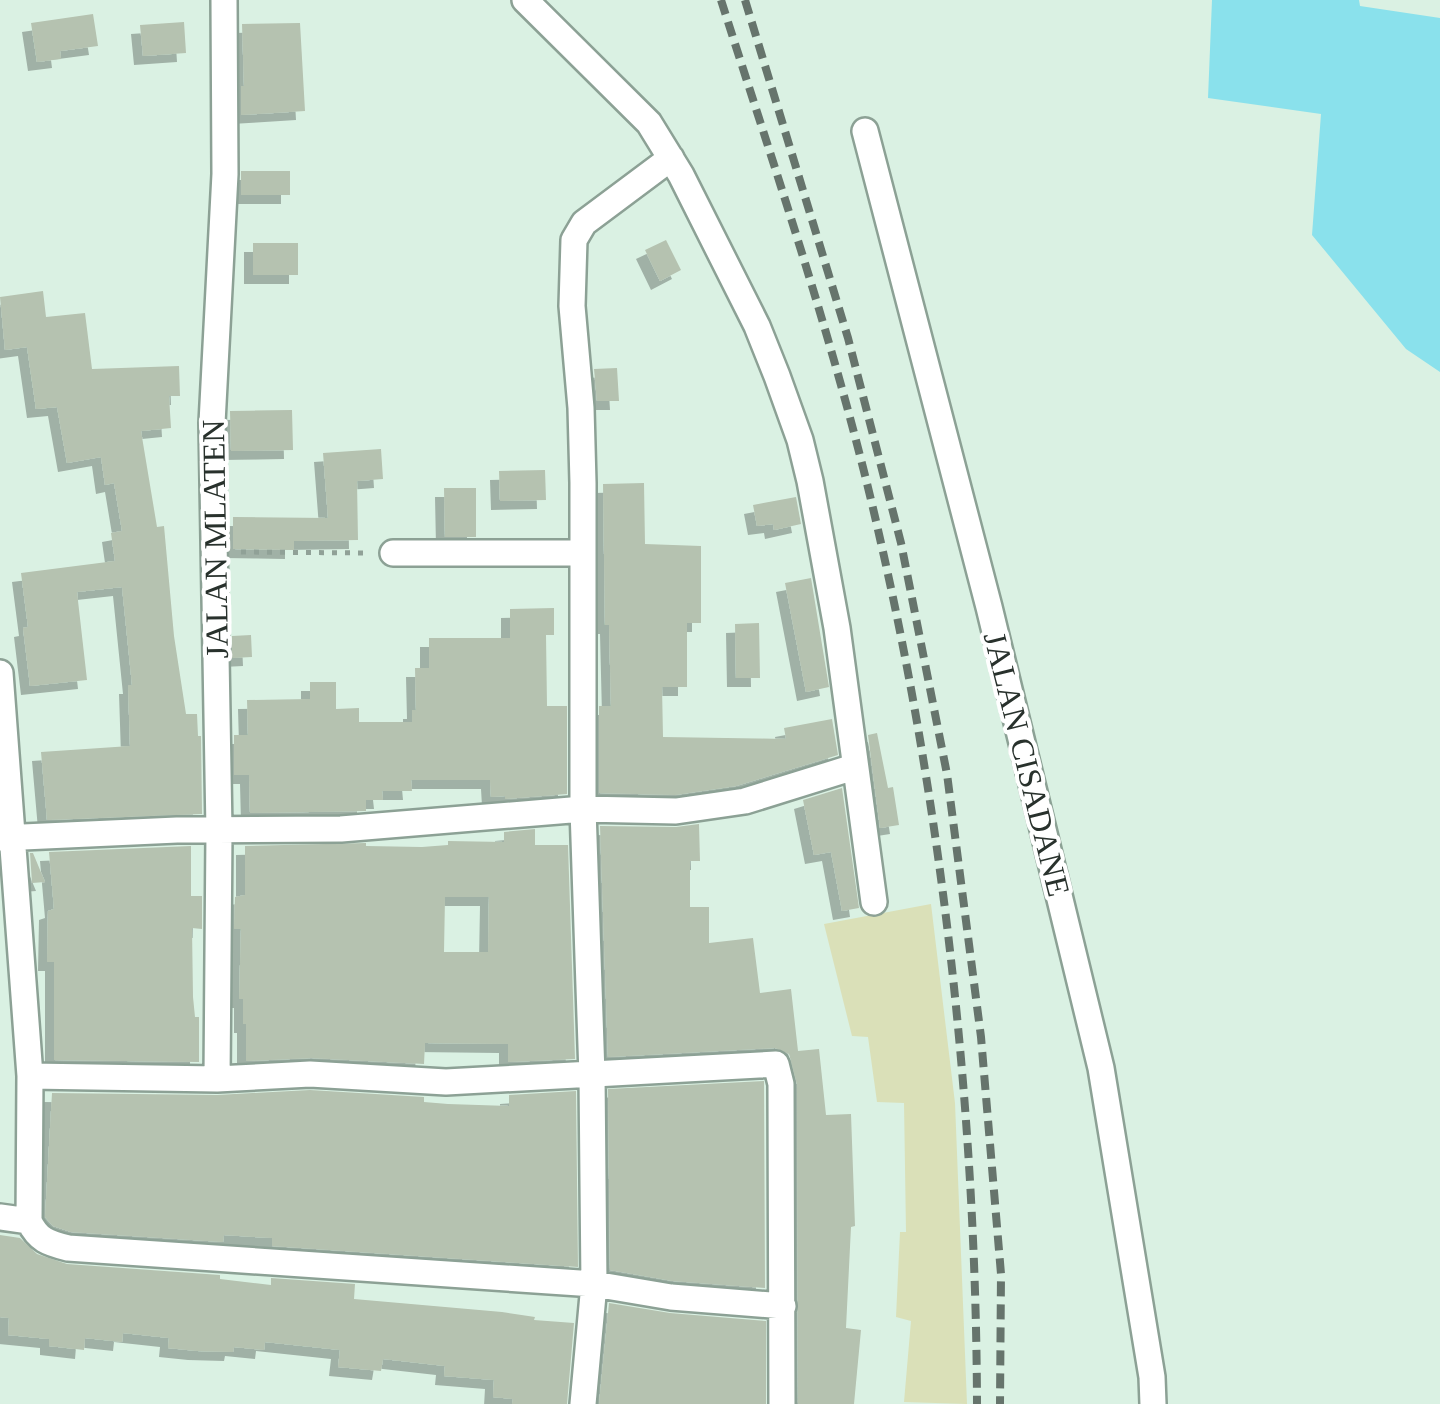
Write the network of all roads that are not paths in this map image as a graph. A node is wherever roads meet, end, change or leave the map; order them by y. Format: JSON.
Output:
{"nodes":[{"id":1,"x":224,"y":0,"type":"edge"},
{"id":2,"x":525,"y":0,"type":"edge"},
{"id":3,"x":866,"y":131,"type":"dead end"},
{"id":4,"x":671,"y":158,"type":"junction"},
{"id":5,"x":393,"y":553,"type":"road end"},
{"id":6,"x":583,"y":553,"type":"junction"},
{"id":7,"x":0,"y":673,"type":"edge"},
{"id":8,"x":854,"y":767,"type":"junction"},
{"id":9,"x":583,"y":809,"type":"junction"},
{"id":10,"x":219,"y":831,"type":"junction"},
{"id":11,"x":7,"y":838,"type":"edge"},
{"id":12,"x":874,"y":902,"type":"dead end"},
{"id":13,"x":592,"y":1075,"type":"junction"},
{"id":14,"x":30,"y":1076,"type":"junction"},
{"id":15,"x":217,"y":1078,"type":"junction"},
{"id":16,"x":0,"y":1217,"type":"edge"},
{"id":17,"x":29,"y":1221,"type":"junction"},
{"id":18,"x":594,"y":1284,"type":"junction"},
{"id":19,"x":783,"y":1306,"type":"junction"},
{"id":20,"x":583,"y":1404,"type":"edge"},
{"id":21,"x":782,"y":1404,"type":"edge"},
{"id":22,"x":1152,"y":1404,"type":"edge"}],
"edges":[{"from":1,"to":10,"type":"street","name":"JALAN MLATEN"},
{"from":2,"to":4,"type":"street"},
{"from":3,"to":22,"type":"street","name":"JALAN CISADANE"},
{"from":4,"to":6,"type":"street"},
{"from":4,"to":8,"type":"street"},
{"from":5,"to":6,"type":"street"},
{"from":6,"to":9,"type":"street"},
{"from":7,"to":11,"type":"street"},
{"from":8,"to":9,"type":"street"},
{"from":8,"to":12,"type":"street"},
{"from":9,"to":10,"type":"street"},
{"from":9,"to":13,"type":"street"},
{"from":10,"to":11,"type":"street"},
{"from":10,"to":15,"type":"street","name":"JALAN MLATEN"},
{"from":11,"to":14,"type":"street"},
{"from":13,"to":15,"type":"street"},
{"from":13,"to":18,"type":"street"},
{"from":13,"to":19,"type":"street"},
{"from":14,"to":15,"type":"street"},
{"from":14,"to":17,"type":"street"},
{"from":16,"to":17,"type":"street"},
{"from":17,"to":18,"type":"street"},
{"from":18,"to":19,"type":"street"},
{"from":18,"to":20,"type":"street"},
{"from":19,"to":21,"type":"street"}]}
